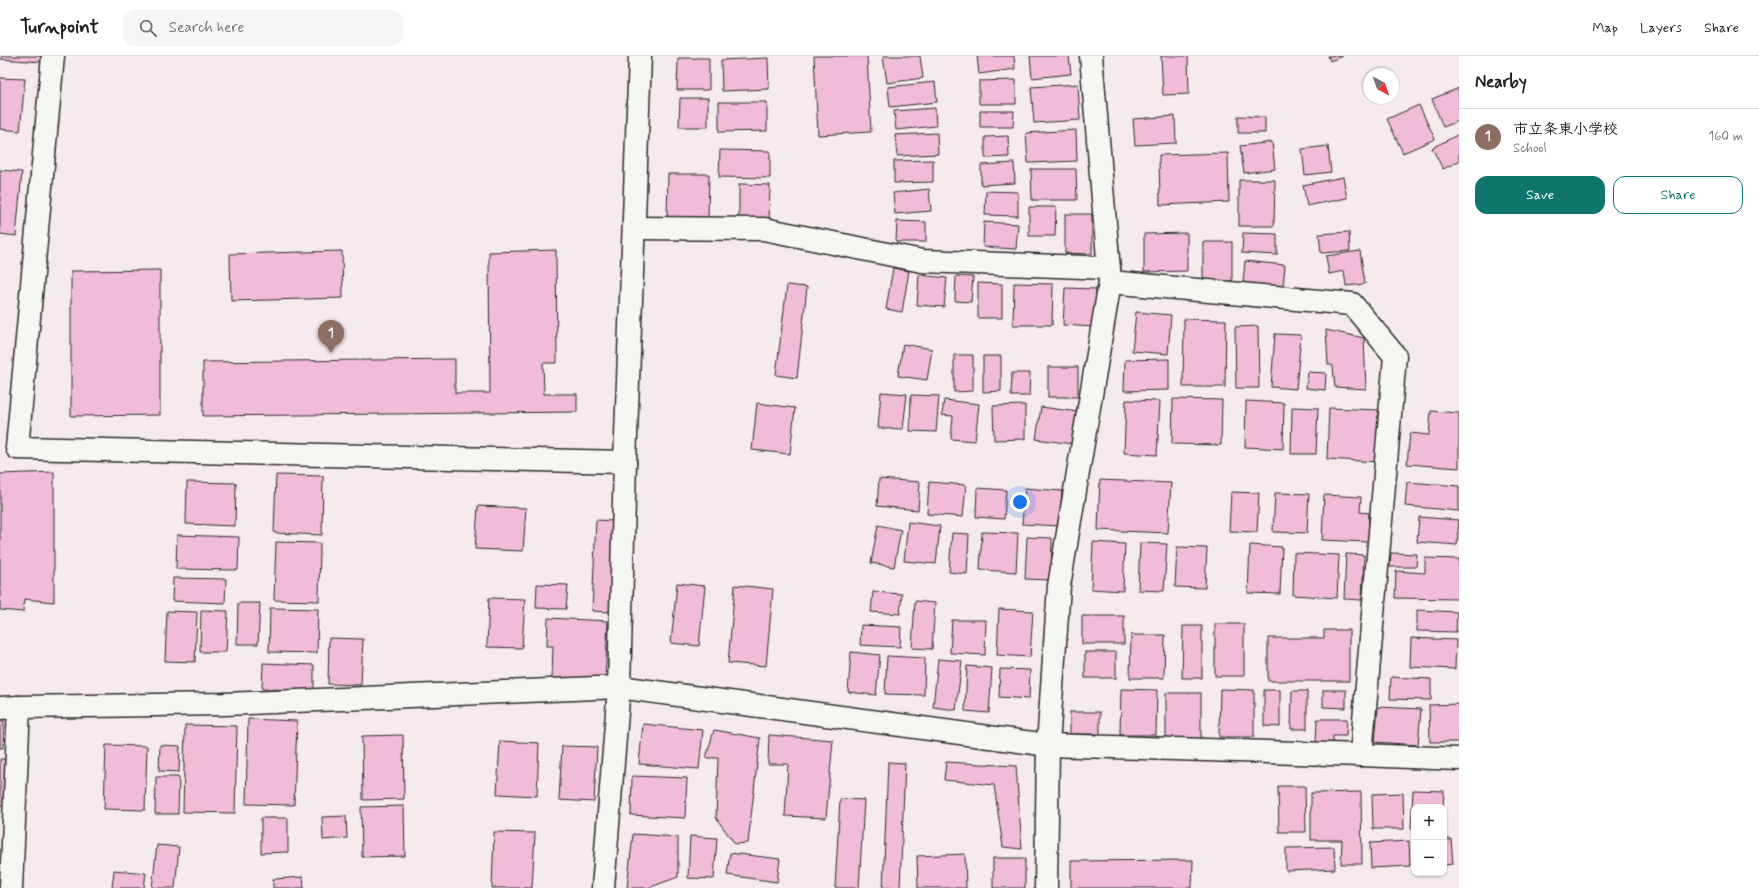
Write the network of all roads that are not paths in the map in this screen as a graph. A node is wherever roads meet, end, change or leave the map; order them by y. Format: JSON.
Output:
{"nodes":[{"id":1,"x":53,"y":56,"type":"edge"},
{"id":2,"x":640,"y":56,"type":"edge"},
{"id":3,"x":1091,"y":56,"type":"edge"},
{"id":4,"x":634,"y":228,"type":"junction"},
{"id":5,"x":1109,"y":275,"type":"junction"},
{"id":6,"x":625,"y":462,"type":"junction"},
{"id":7,"x":619,"y":687,"type":"junction"},
{"id":8,"x":9,"y":707,"type":"edge"},
{"id":9,"x":1048,"y":745,"type":"junction"},
{"id":10,"x":1361,"y":755,"type":"junction"},
{"id":11,"x":1459,"y":759,"type":"edge"},
{"id":12,"x":11,"y":888,"type":"edge"},
{"id":13,"x":603,"y":888,"type":"edge"},
{"id":14,"x":1046,"y":888,"type":"edge"}],
"edges":[{"from":1,"to":6,"type":"street"},
{"from":2,"to":4,"type":"street"},
{"from":3,"to":5,"type":"street"},
{"from":4,"to":5,"type":"street"},
{"from":4,"to":6,"type":"street"},
{"from":5,"to":9,"type":"street"},
{"from":5,"to":10,"type":"street"},
{"from":6,"to":7,"type":"street"},
{"from":7,"to":8,"type":"street"},
{"from":7,"to":9,"type":"street"},
{"from":7,"to":13,"type":"street"},
{"from":8,"to":12,"type":"street"},
{"from":9,"to":10,"type":"street"},
{"from":9,"to":14,"type":"street"},
{"from":10,"to":11,"type":"street"}]}
